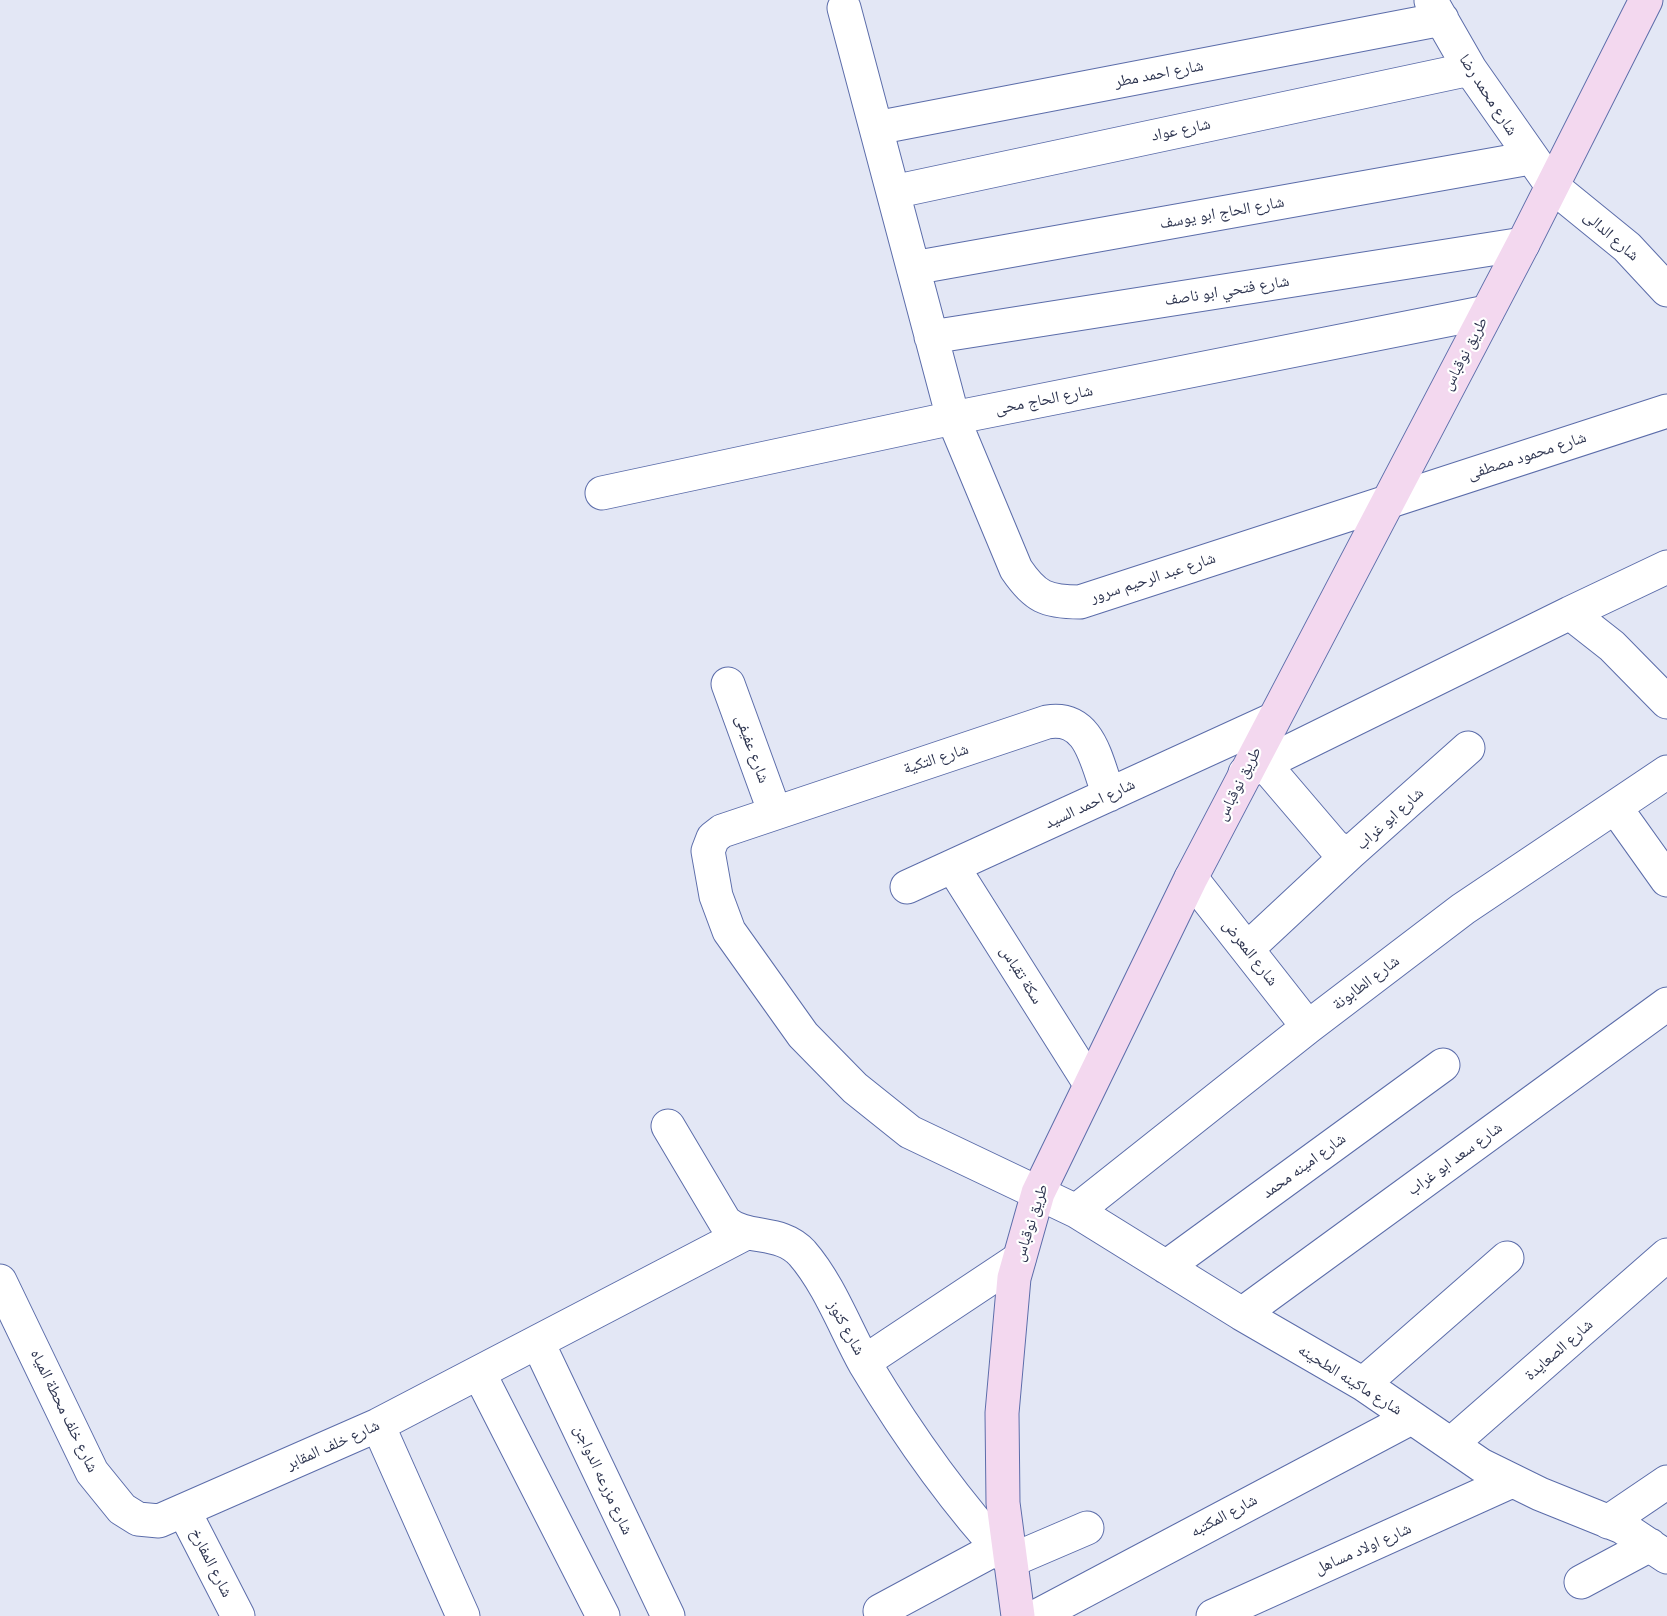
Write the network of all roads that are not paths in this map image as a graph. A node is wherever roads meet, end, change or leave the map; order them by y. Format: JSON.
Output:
{"nodes":[{"id":1,"x":1646,"y":0,"type":"edge"},
{"id":2,"x":844,"y":8,"type":"dead end"},
{"id":3,"x":1436,"y":10,"type":"edge"},
{"id":4,"x":1470,"y":69,"type":"junction"},
{"id":5,"x":876,"y":128,"type":"junction"},
{"id":6,"x":1530,"y":158,"type":"junction"},
{"id":7,"x":1552,"y":186,"type":"junction"},
{"id":8,"x":892,"y":192,"type":"junction"},
{"id":9,"x":1523,"y":244,"type":"junction"},
{"id":10,"x":913,"y":268,"type":"junction"},
{"id":11,"x":1667,"y":290,"type":"edge"},
{"id":12,"x":1487,"y":312,"type":"junction"},
{"id":13,"x":931,"y":338,"type":"junction"},
{"id":14,"x":1667,"y":411,"type":"edge"},
{"id":15,"x":953,"y":418,"type":"junction"},
{"id":16,"x":602,"y":493,"type":"dead end"},
{"id":17,"x":1387,"y":501,"type":"junction"},
{"id":18,"x":1667,"y":567,"type":"edge"},
{"id":19,"x":1570,"y":613,"type":"junction"},
{"id":20,"x":728,"y":684,"type":"dead end"},
{"id":21,"x":1667,"y":702,"type":"edge"},
{"id":22,"x":1272,"y":720,"type":"junction"},
{"id":23,"x":1468,"y":748,"type":"dead end"},
{"id":24,"x":1255,"y":769,"type":"junction"},
{"id":25,"x":1667,"y":771,"type":"edge"},
{"id":26,"x":1109,"y":795,"type":"junction"},
{"id":27,"x":1615,"y":807,"type":"junction"},
{"id":28,"x":775,"y":813,"type":"junction"},
{"id":29,"x":722,"y":831,"type":"joint"},
{"id":30,"x":1350,"y":853,"type":"junction"},
{"id":31,"x":953,"y":867,"type":"junction"},
{"id":32,"x":1191,"y":878,"type":"junction"},
{"id":33,"x":1667,"y":880,"type":"edge"},
{"id":34,"x":907,"y":887,"type":"dead end"},
{"id":35,"x":1247,"y":949,"type":"junction"},
{"id":36,"x":1667,"y":1004,"type":"edge"},
{"id":37,"x":1308,"y":1027,"type":"junction"},
{"id":38,"x":1443,"y":1065,"type":"dead end"},
{"id":39,"x":1090,"y":1084,"type":"junction"},
{"id":40,"x":668,"y":1126,"type":"dead end"},
{"id":41,"x":1038,"y":1193,"type":"junction"},
{"id":42,"x":1076,"y":1211,"type":"junction"},
{"id":43,"x":746,"y":1233,"type":"junction"},
{"id":44,"x":1667,"y":1255,"type":"edge"},
{"id":45,"x":1507,"y":1258,"type":"dead end"},
{"id":46,"x":1019,"y":1259,"type":"junction"},
{"id":47,"x":1166,"y":1267,"type":"junction"},
{"id":48,"x":0,"y":1281,"type":"edge"},
{"id":49,"x":1242,"y":1314,"type":"junction"},
{"id":50,"x":538,"y":1343,"type":"junction"},
{"id":51,"x":864,"y":1362,"type":"junction"},
{"id":52,"x":479,"y":1373,"type":"junction"},
{"id":53,"x":1363,"y":1384,"type":"junction"},
{"id":54,"x":1411,"y":1418,"type":"junction"},
{"id":55,"x":378,"y":1425,"type":"junction"},
{"id":56,"x":1451,"y":1444,"type":"junction"},
{"id":57,"x":1512,"y":1481,"type":"junction"},
{"id":58,"x":1667,"y":1482,"type":"edge"},
{"id":59,"x":184,"y":1510,"type":"junction"},
{"id":60,"x":1608,"y":1521,"type":"junction"},
{"id":61,"x":1087,"y":1528,"type":"dead end"},
{"id":62,"x":1659,"y":1551,"type":"edge"},
{"id":63,"x":1004,"y":1554,"type":"junction"},
{"id":64,"x":1581,"y":1582,"type":"dead end"},
{"id":65,"x":880,"y":1611,"type":"dead end"},
{"id":66,"x":238,"y":1616,"type":"edge"},
{"id":67,"x":463,"y":1616,"type":"edge"},
{"id":68,"x":603,"y":1616,"type":"edge"},
{"id":69,"x":668,"y":1616,"type":"edge"},
{"id":70,"x":1018,"y":1616,"type":"edge"},
{"id":71,"x":1037,"y":1616,"type":"edge"},
{"id":72,"x":1213,"y":1616,"type":"edge"}],
"edges":[{"from":1,"to":7,"type":"street","name":"طريق نوقباس"},
{"from":2,"to":5,"type":"street"},
{"from":3,"to":4,"type":"street","name":"شارع محمد رضا"},
{"from":3,"to":5,"type":"street","name":"شارع احمد مطر"},
{"from":4,"to":6,"type":"street","name":"شارع محمد رضا"},
{"from":4,"to":8,"type":"street","name":"شارع عواد"},
{"from":5,"to":8,"type":"street"},
{"from":6,"to":7,"type":"street","name":"شارع محمد رضا"},
{"from":6,"to":10,"type":"street","name":"شارع الحاج ابو يوسف"},
{"from":7,"to":9,"type":"street","name":"طريق نوقباس"},
{"from":7,"to":11,"type":"street","name":"شارع الدالى"},
{"from":8,"to":10,"type":"street"},
{"from":9,"to":12,"type":"street","name":"طريق نوقباس"},
{"from":9,"to":13,"type":"street","name":"شارع فتحي ابو ناصف"},
{"from":10,"to":13,"type":"street"},
{"from":12,"to":15,"type":"street","name":"شارع الحاج محى"},
{"from":12,"to":17,"type":"street","name":"طريق نوقباس"},
{"from":13,"to":15,"type":"street"},
{"from":14,"to":17,"type":"street","name":"شارع محمود مصطفى"},
{"from":15,"to":16,"type":"street","name":"شارع الحاج محى"},
{"from":15,"to":17,"type":"street","name":"شارع عبد الرحيم سرور"},
{"from":17,"to":22,"type":"street","name":"طريق نوقباس"},
{"from":18,"to":19,"type":"street"},
{"from":19,"to":21,"type":"street"},
{"from":19,"to":24,"type":"street"},
{"from":20,"to":28,"type":"street","name":"شارع عفيفى"},
{"from":22,"to":24,"type":"street","name":"طريق نوقباس"},
{"from":22,"to":26,"type":"street","name":"شارع احمد السيد"},
{"from":23,"to":30,"type":"street","name":"شارع ابو غراب"},
{"from":24,"to":30,"type":"street","name":"شارع ابو غراب"},
{"from":24,"to":32,"type":"street","name":"طريق نوقباس"},
{"from":25,"to":27,"type":"street","name":"شارع الطابونة"},
{"from":26,"to":28,"type":"street","name":"شارع التكية"},
{"from":26,"to":31,"type":"street","name":"شارع احمد السيد"},
{"from":27,"to":33,"type":"street"},
{"from":27,"to":37,"type":"street","name":"شارع الطابونة"},
{"from":28,"to":29,"type":"street","name":"شارع التكية"},
{"from":29,"to":41,"type":"street","name":"شارع ماكينه الطحينه"},
{"from":30,"to":35,"type":"street"},
{"from":31,"to":34,"type":"street","name":"شارع احمد السيد"},
{"from":31,"to":39,"type":"street","name":"سكة تقباس"},
{"from":32,"to":35,"type":"street","name":"شارع المعرض"},
{"from":32,"to":39,"type":"street","name":"طريق نوقباس"},
{"from":35,"to":37,"type":"street","name":"شارع المعرض"},
{"from":36,"to":49,"type":"street","name":"شارع سعد ابو غراب"},
{"from":37,"to":42,"type":"street","name":"شارع الطابونة"},
{"from":38,"to":47,"type":"street","name":"شارع امينه محمد"},
{"from":39,"to":41,"type":"street","name":"طريق نوقباس"},
{"from":40,"to":43,"type":"street","name":"شارع كنوز"},
{"from":41,"to":42,"type":"street","name":"شارع ماكينه الطحينه"},
{"from":41,"to":46,"type":"street","name":"طريق نوقباس"},
{"from":42,"to":47,"type":"street","name":"شارع ماكينه الطحينه"},
{"from":43,"to":50,"type":"street","name":"شارع خلف المقابر"},
{"from":43,"to":51,"type":"street","name":"شارع كنوز"},
{"from":44,"to":56,"type":"street","name":"شارع الصعايدة"},
{"from":45,"to":53,"type":"street"},
{"from":46,"to":51,"type":"street"},
{"from":46,"to":63,"type":"street","name":"طريق نوقباس"},
{"from":47,"to":49,"type":"street","name":"شارع ماكينه الطحينه"},
{"from":48,"to":59,"type":"street","name":"شارع خلف محطة المياه"},
{"from":49,"to":53,"type":"street","name":"شارع ماكينه الطحينه"},
{"from":50,"to":52,"type":"street","name":"شارع خلف المقابر"},
{"from":50,"to":69,"type":"street","name":"شارع مزرعه الدواجن"},
{"from":51,"to":63,"type":"street","name":"شارع كنوز"},
{"from":52,"to":55,"type":"street","name":"شارع خلف المقابر"},
{"from":52,"to":68,"type":"street"},
{"from":53,"to":54,"type":"street","name":"شارع ماكينه الطحينه"},
{"from":54,"to":56,"type":"street","name":"شارع ماكينه الطحينه"},
{"from":54,"to":71,"type":"street","name":"شارع المكتبه"},
{"from":55,"to":59,"type":"street","name":"شارع خلف المقابر"},
{"from":55,"to":67,"type":"street"},
{"from":56,"to":57,"type":"street","name":"شارع ماكينه الطحينه"},
{"from":57,"to":60,"type":"street","name":"شارع ماكينه الطحينه"},
{"from":57,"to":72,"type":"street","name":"شارع اولاد مساهل"},
{"from":58,"to":60,"type":"street"},
{"from":59,"to":66,"type":"street","name":"شارع المفارخ"},
{"from":60,"to":62,"type":"street","name":"شارع ماكينه الطحينه"},
{"from":61,"to":63,"type":"street"},
{"from":62,"to":64,"type":"street"},
{"from":63,"to":65,"type":"street"},
{"from":63,"to":70,"type":"street","name":"طريق نوقباس"}]}
